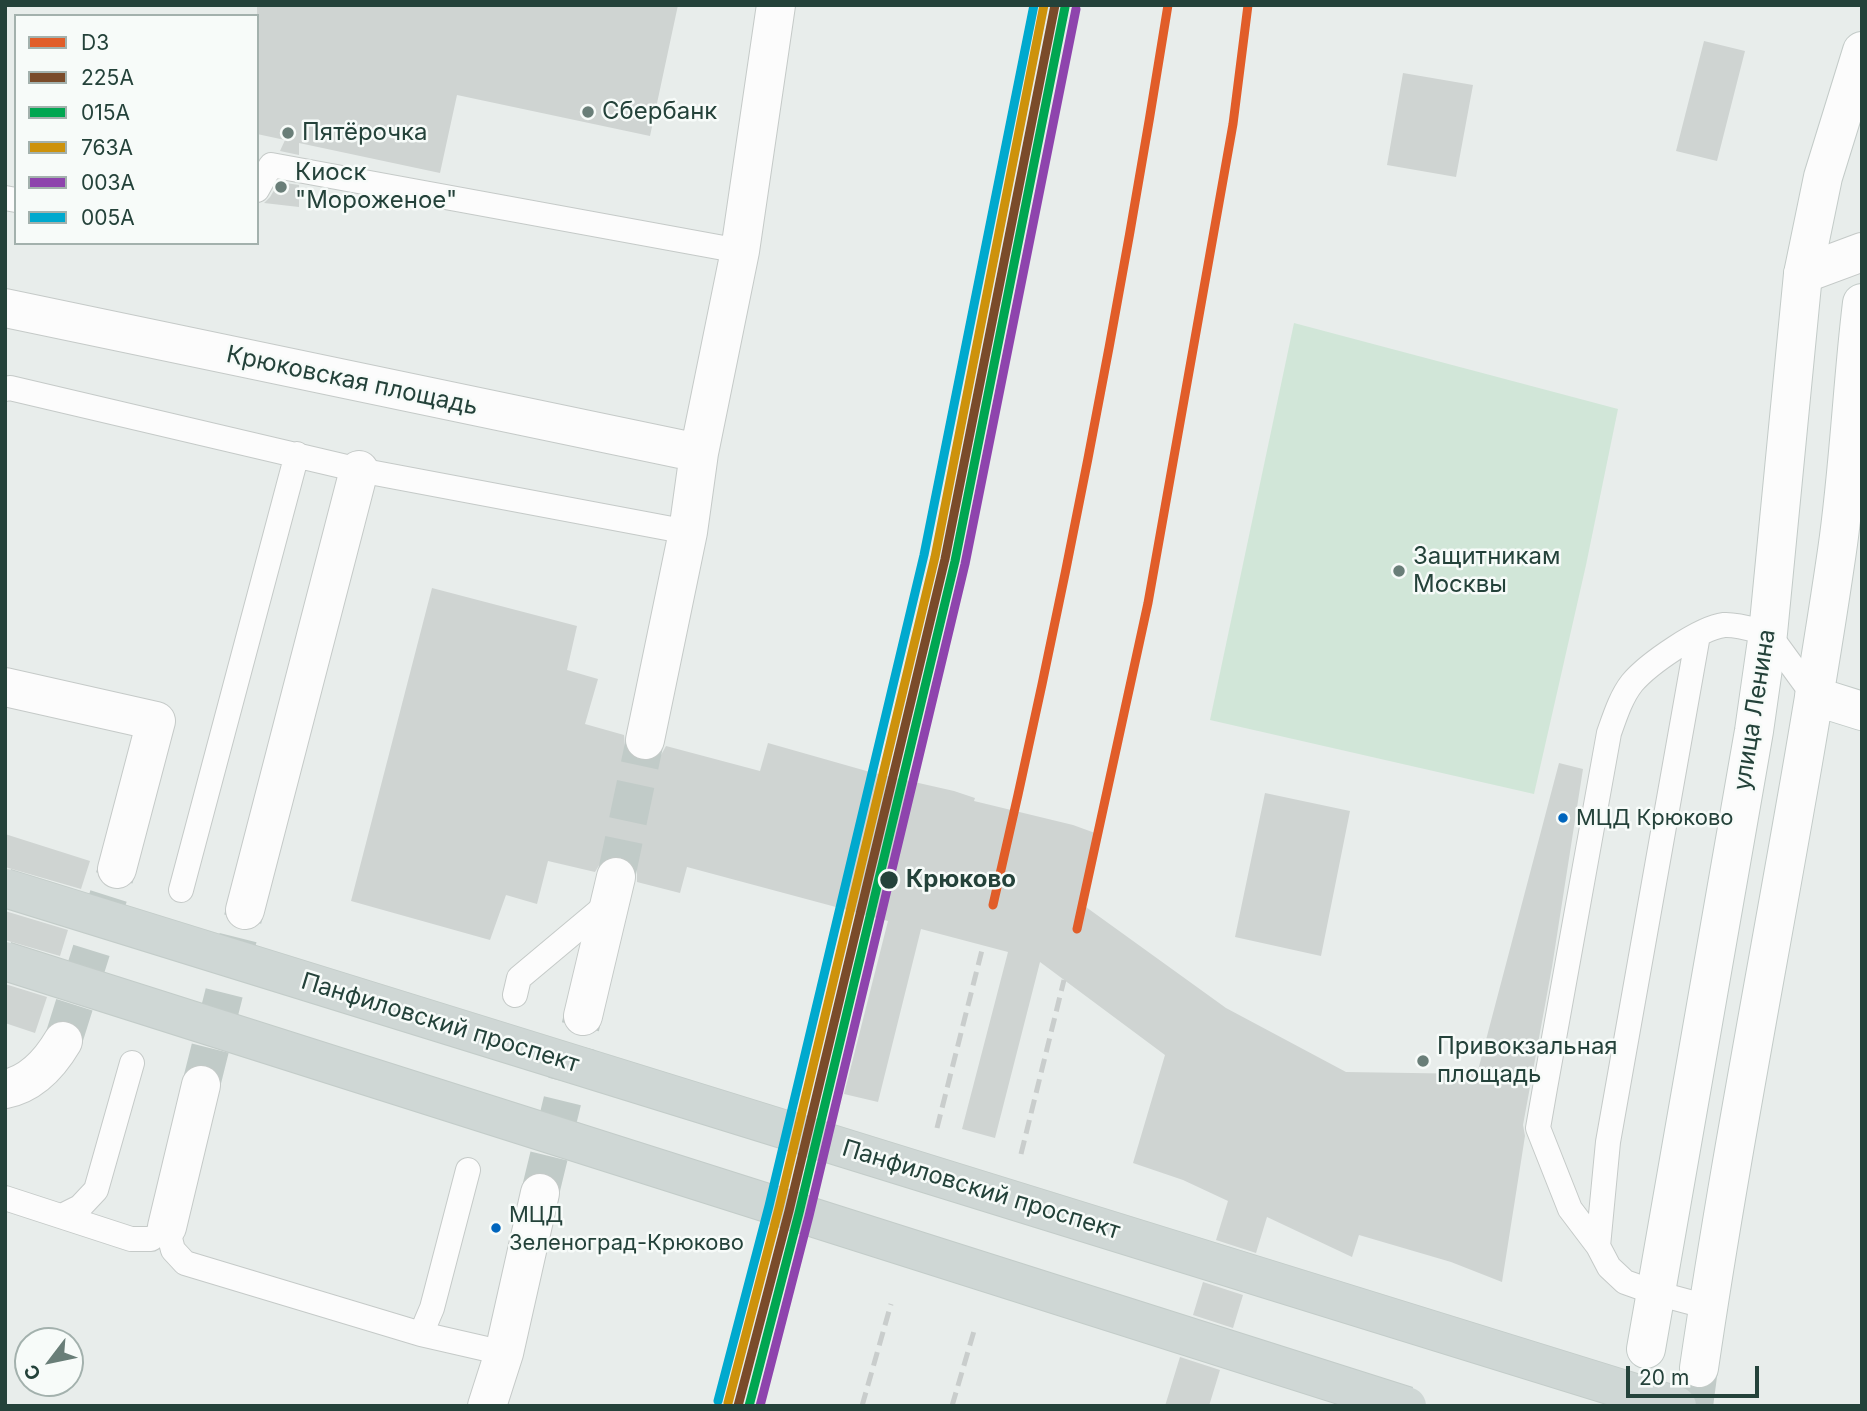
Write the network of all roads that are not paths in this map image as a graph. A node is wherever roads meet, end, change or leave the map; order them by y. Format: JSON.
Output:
{"nodes":[{"id":1,"x":776,"y":5,"type":"edge"},
{"id":2,"x":1862,"y":51,"type":"edge"},
{"id":3,"x":259,"y":187,"type":"edge"},
{"id":4,"x":740,"y":251,"type":"junction"},
{"id":5,"x":1862,"y":252,"type":"edge"},
{"id":6,"x":1803,"y":274,"type":"junction"},
{"id":7,"x":1862,"y":303,"type":"edge"},
{"id":8,"x":5,"y":308,"type":"edge"},
{"id":9,"x":5,"y":389,"type":"edge"},
{"id":10,"x":699,"y":453,"type":"junction"},
{"id":11,"x":297,"y":454,"type":"junction"},
{"id":12,"x":359,"y":470,"type":"junction"},
{"id":13,"x":688,"y":532,"type":"junction"},
{"id":14,"x":1768,"y":633,"type":"junction"},
{"id":15,"x":1698,"y":635,"type":"junction"},
{"id":16,"x":5,"y":687,"type":"edge"},
{"id":17,"x":1814,"y":696,"type":"junction"},
{"id":18,"x":1862,"y":711,"type":"edge"},
{"id":19,"x":1754,"y":731,"type":"junction"},
{"id":20,"x":645,"y":740,"type":"tunnel mouth"},
{"id":21,"x":117,"y":869,"type":"tunnel mouth"},
{"id":22,"x":5,"y":888,"type":"edge"},
{"id":23,"x":614,"y":889,"type":"joint"},
{"id":24,"x":181,"y":890,"type":"dead end"},
{"id":25,"x":245,"y":910,"type":"tunnel mouth"},
{"id":26,"x":5,"y":961,"type":"edge"},
{"id":27,"x":515,"y":995,"type":"dead end"},
{"id":28,"x":583,"y":1016,"type":"tunnel mouth"},
{"id":29,"x":62,"y":1041,"type":"tunnel mouth"},
{"id":30,"x":132,"y":1063,"type":"dead end"},
{"id":31,"x":201,"y":1085,"type":"tunnel mouth"},
{"id":32,"x":5,"y":1089,"type":"edge"},
{"id":33,"x":468,"y":1170,"type":"dead end"},
{"id":34,"x":540,"y":1193,"type":"tunnel mouth"},
{"id":35,"x":5,"y":1198,"type":"edge"},
{"id":36,"x":62,"y":1216,"type":"junction"},
{"id":37,"x":167,"y":1227,"type":"junction"},
{"id":38,"x":1598,"y":1246,"type":"junction"},
{"id":39,"x":1656,"y":1293,"type":"junction"},
{"id":40,"x":1708,"y":1307,"type":"junction"},
{"id":41,"x":421,"y":1334,"type":"junction"},
{"id":42,"x":1646,"y":1349,"type":"dead end"},
{"id":43,"x":504,"y":1353,"type":"junction"},
{"id":44,"x":1699,"y":1368,"type":"tunnel mouth"},
{"id":45,"x":487,"y":1406,"type":"edge"},
{"id":46,"x":1406,"y":1406,"type":"edge"},
{"id":47,"x":1677,"y":1406,"type":"edge"}],
"edges":[{"from":1,"to":4,"type":"street"},
{"from":2,"to":6,"type":"street","name":"улица Ленина"},
{"from":3,"to":4,"type":"lane"},
{"from":4,"to":10,"type":"street"},
{"from":5,"to":6,"type":"street"},
{"from":6,"to":14,"type":"street","name":"улица Ленина"},
{"from":7,"to":17,"type":"street"},
{"from":8,"to":10,"type":"street","name":"Крюковская площадь"},
{"from":9,"to":11,"type":"lane"},
{"from":10,"to":13,"type":"street"},
{"from":11,"to":12,"type":"lane"},
{"from":11,"to":24,"type":"lane"},
{"from":12,"to":13,"type":"lane"},
{"from":12,"to":25,"type":"street"},
{"from":13,"to":20,"type":"street"},
{"from":14,"to":15,"type":"lane"},
{"from":14,"to":17,"type":"lane"},
{"from":14,"to":19,"type":"street","name":"улица Ленина"},
{"from":15,"to":38,"type":"lane"},
{"from":15,"to":38,"type":"lane"},
{"from":16,"to":21,"type":"street"},
{"from":17,"to":18,"type":"street"},
{"from":17,"to":19,"type":"street"},
{"from":17,"to":40,"type":"street"},
{"from":19,"to":39,"type":"street","name":"улица Ленина"},
{"from":22,"to":47,"type":"main road","name":"Панфиловский проспект","bridge":true},
{"from":23,"to":27,"type":"lane"},
{"from":23,"to":28,"type":"street"},
{"from":26,"to":46,"type":"main road","bridge":true},
{"from":29,"to":32,"type":"street"},
{"from":30,"to":36,"type":"lane"},
{"from":31,"to":37,"type":"street"},
{"from":33,"to":41,"type":"lane"},
{"from":34,"to":43,"type":"street"},
{"from":35,"to":36,"type":"lane"},
{"from":36,"to":37,"type":"lane"},
{"from":37,"to":41,"type":"lane"},
{"from":38,"to":39,"type":"lane"},
{"from":39,"to":40,"type":"lane"},
{"from":39,"to":42,"type":"street","name":"улица Ленина"},
{"from":40,"to":44,"type":"street"},
{"from":41,"to":43,"type":"lane"},
{"from":43,"to":45,"type":"street"}]}
